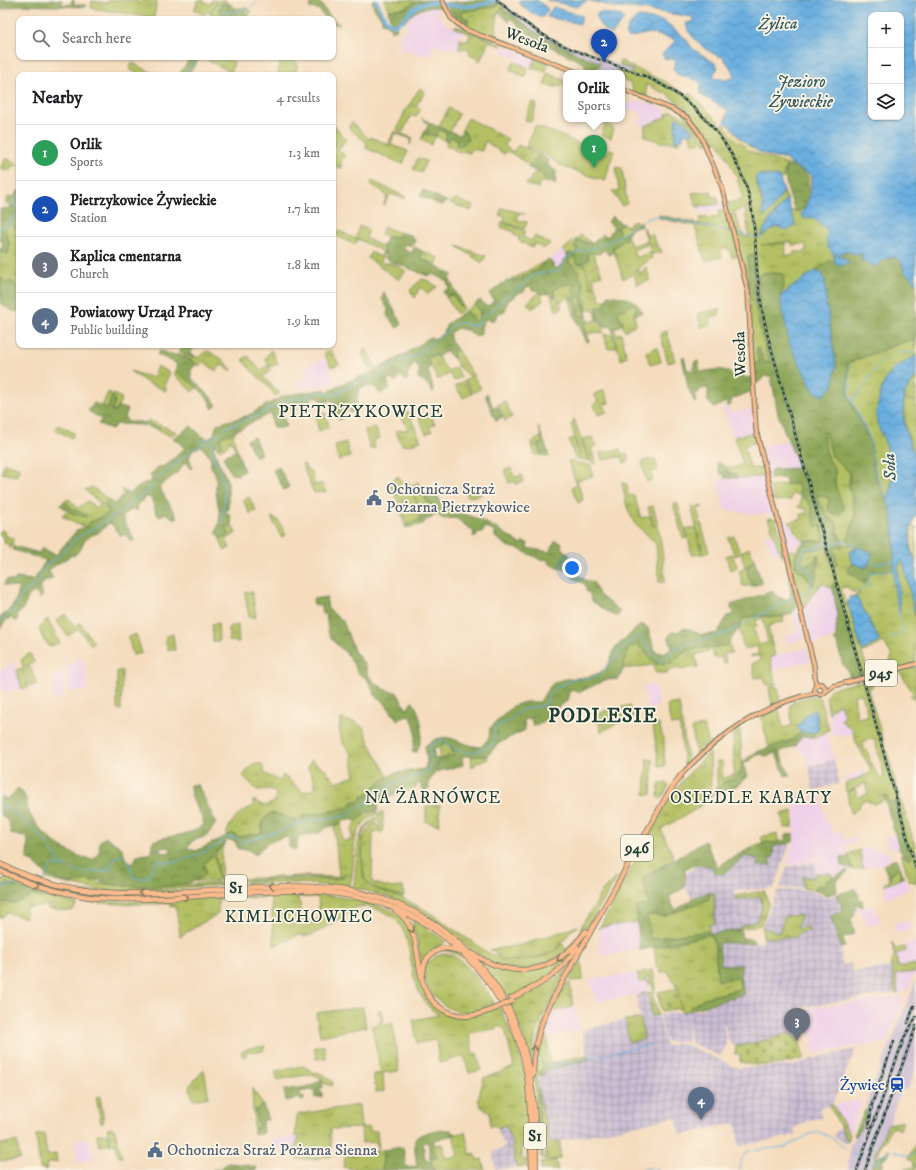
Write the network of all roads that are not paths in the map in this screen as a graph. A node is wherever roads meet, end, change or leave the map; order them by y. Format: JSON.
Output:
{"nodes":[{"id":1,"x":442,"y":0,"type":"edge"},
{"id":2,"x":571,"y":70,"type":"edge"},
{"id":3,"x":625,"y":91,"type":"edge"},
{"id":4,"x":916,"y":664,"type":"edge"},
{"id":5,"x":814,"y":665,"type":"junction"},
{"id":6,"x":823,"y":684,"type":"junction"},
{"id":7,"x":815,"y":686,"type":"junction"},
{"id":8,"x":833,"y":686,"type":"junction"},
{"id":9,"x":825,"y":690,"type":"junction"},
{"id":10,"x":816,"y":693,"type":"junction"},
{"id":11,"x":797,"y":699,"type":"junction"},
{"id":12,"x":681,"y":775,"type":"joint"},
{"id":13,"x":2,"y":865,"type":"edge"},
{"id":14,"x":0,"y":871,"type":"edge"},
{"id":15,"x":614,"y":887,"type":"junction"},
{"id":16,"x":385,"y":904,"type":"junction"},
{"id":17,"x":586,"y":932,"type":"junction"},
{"id":18,"x":464,"y":948,"type":"junction"},
{"id":19,"x":579,"y":949,"type":"junction"},
{"id":20,"x":466,"y":956,"type":"junction"},
{"id":21,"x":511,"y":1000,"type":"junction"},
{"id":22,"x":496,"y":1006,"type":"junction"},
{"id":23,"x":533,"y":1101,"type":"junction"},
{"id":24,"x":533,"y":1169,"type":"edge"}],
"edges":[{"from":1,"to":2,"type":"main road","name":"Wesoła"},
{"from":3,"to":5,"type":"main road","name":"Wesoła"},
{"from":4,"to":8,"type":"main road","number":"945","bridge":true},
{"from":5,"to":6,"type":"main road","name":"Wesoła"},
{"from":5,"to":7,"type":"main road","name":"Wesoła"},
{"from":6,"to":7,"type":"main road"},
{"from":6,"to":8,"type":"main road","number":"945"},
{"from":6,"to":9,"type":"main road","name":"Wesoła"},
{"from":7,"to":10,"type":"main road","name":"Wesoła"},
{"from":7,"to":11,"type":"main road","number":"946"},
{"from":8,"to":9,"type":"main road","number":"945"},
{"from":9,"to":10,"type":"main road"},
{"from":10,"to":11,"type":"main road","number":"946"},
{"from":11,"to":12,"type":"main road","number":"946"},
{"from":12,"to":15,"type":"highway","number":"946"},
{"from":18,"to":13,"type":"highway","number":"S1","one_way":true},
{"from":14,"to":16,"type":"highway","number":"S1","one_way":true},
{"from":15,"to":17,"type":"highway","number":"946"},
{"from":15,"to":19,"type":"highway","number":"946"},
{"from":16,"to":20,"type":"highway","number":"S1"},
{"from":16,"to":22,"type":"highway","one_way":true},
{"from":17,"to":18,"type":"highway","one_way":true},
{"from":17,"to":21,"type":"highway"},
{"from":18,"to":23,"type":"highway","number":"S1"},
{"from":19,"to":21,"type":"highway"},
{"from":23,"to":19,"type":"highway","one_way":true},
{"from":20,"to":22,"type":"highway"},
{"from":20,"to":24,"type":"highway","number":"S1"},
{"from":21,"to":22,"type":"highway","bridge":true},
{"from":23,"to":24,"type":"highway","number":"S1"}]}
